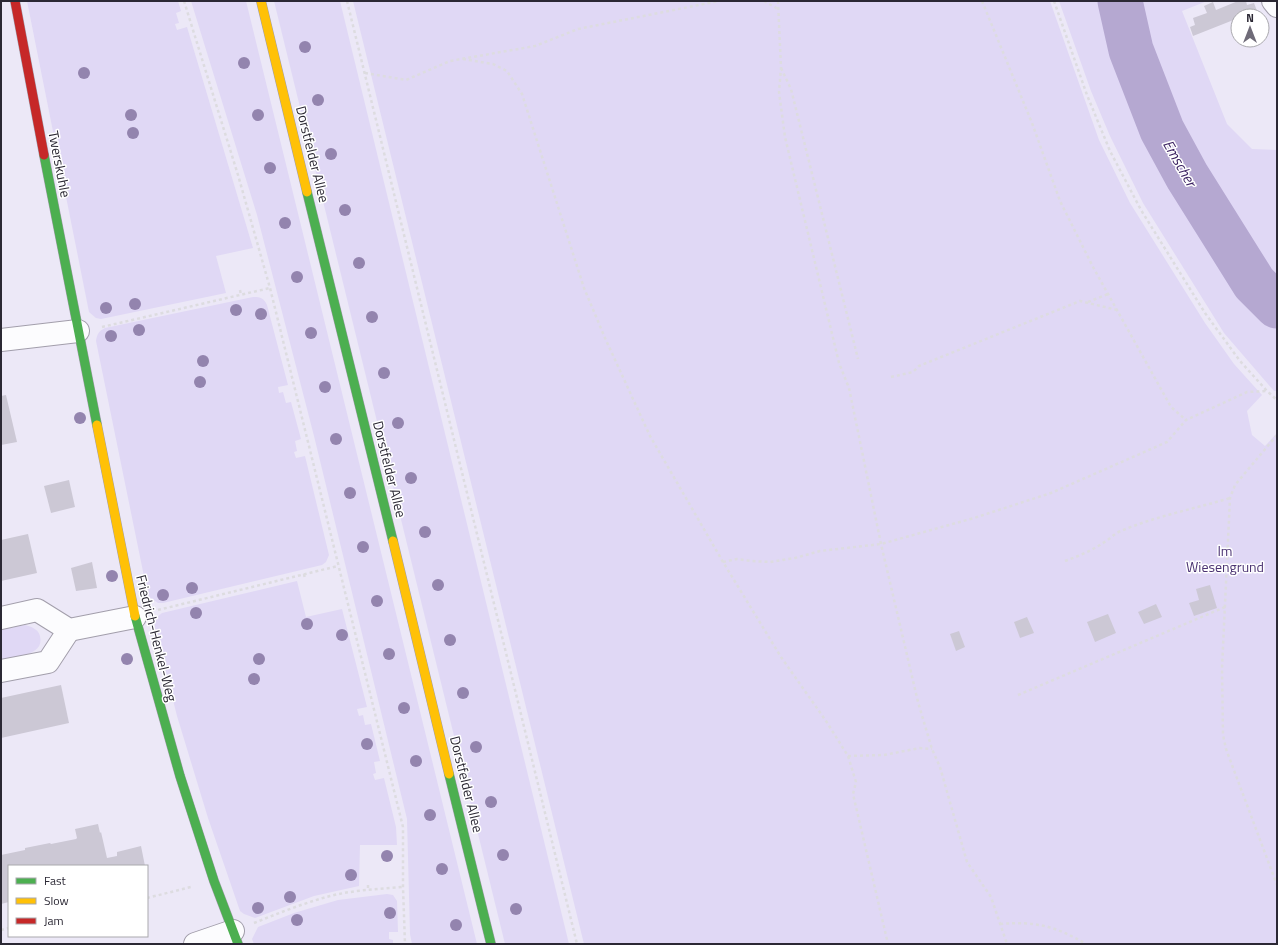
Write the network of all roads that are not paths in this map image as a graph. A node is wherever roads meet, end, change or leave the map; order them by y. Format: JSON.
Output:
{"nodes":[{"id":1,"x":15,"y":1,"type":"edge"},
{"id":2,"x":261,"y":1,"type":"edge"},
{"id":3,"x":1273,"y":1,"type":"edge"},
{"id":4,"x":1277,"y":6,"type":"edge"},
{"id":5,"x":78,"y":331,"type":"junction"},
{"id":6,"x":1,"y":340,"type":"edge"},
{"id":7,"x":135,"y":617,"type":"junction"},
{"id":8,"x":1,"y":618,"type":"edge"},
{"id":9,"x":69,"y":630,"type":"junction"},
{"id":10,"x":1,"y":671,"type":"edge"},
{"id":11,"x":236,"y":938,"type":"edge"},
{"id":12,"x":195,"y":944,"type":"edge"},
{"id":13,"x":491,"y":944,"type":"edge"}],
"edges":[{"from":1,"to":5,"type":"main road","name":"Twerskuhle"},
{"from":2,"to":13,"type":"main road","name":"Dorstfelder Allee"},
{"from":3,"to":4,"type":"street"},
{"from":5,"to":6,"type":"street"},
{"from":5,"to":7,"type":"main road","name":"Friedrich-Henkel-Weg"},
{"from":7,"to":9,"type":"street"},
{"from":7,"to":11,"type":"main road","name":"Friedrich-Henkel-Weg"},
{"from":8,"to":9,"type":"street"},
{"from":9,"to":10,"type":"street"},
{"from":11,"to":12,"type":"street"}]}
